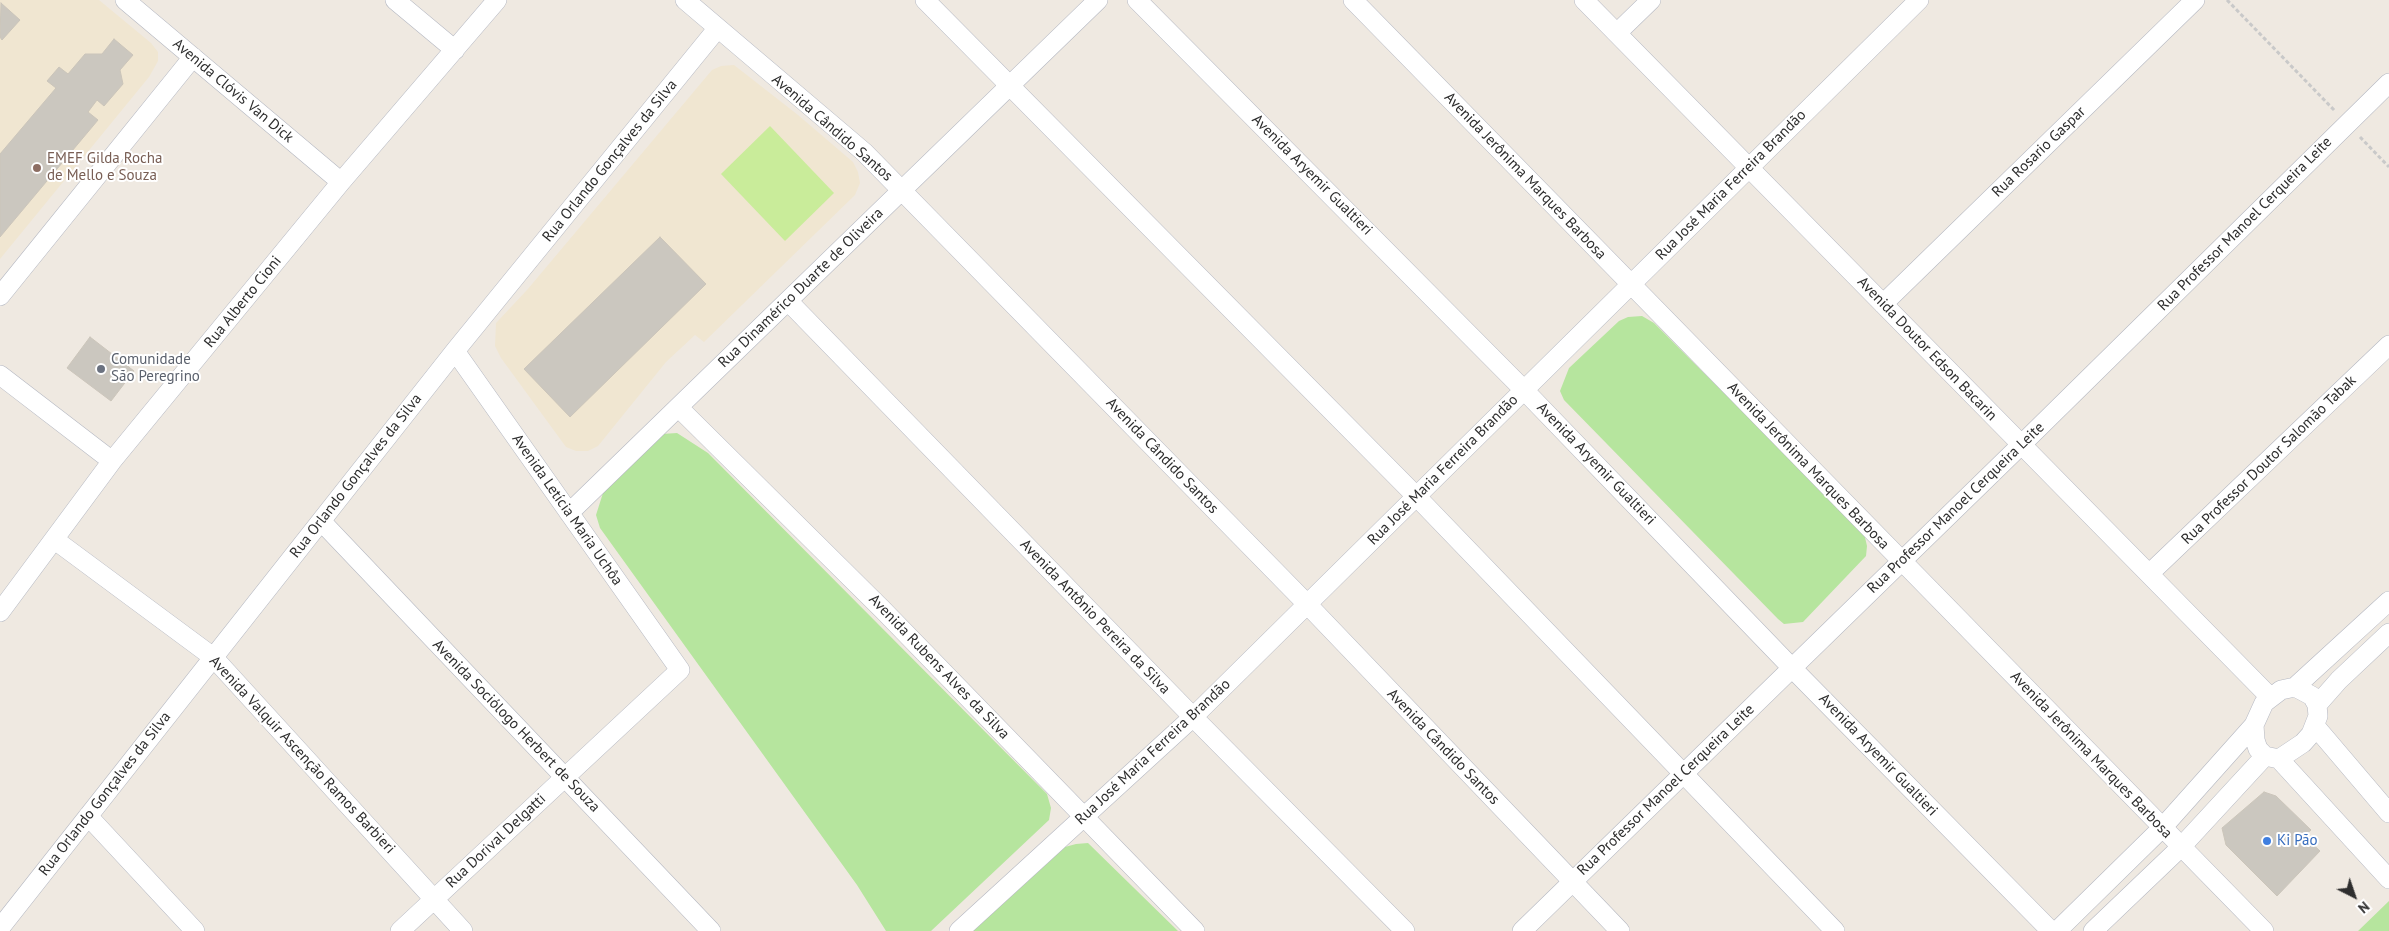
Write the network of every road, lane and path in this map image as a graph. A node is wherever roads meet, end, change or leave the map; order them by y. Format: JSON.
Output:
{"nodes":[{"id":1,"x":126,"y":0,"type":"edge"},
{"id":2,"x":395,"y":0,"type":"edge"},
{"id":3,"x":497,"y":0,"type":"edge"},
{"id":4,"x":685,"y":0,"type":"edge"},
{"id":5,"x":925,"y":0,"type":"edge"},
{"id":6,"x":1098,"y":0,"type":"edge"},
{"id":7,"x":1137,"y":0,"type":"edge"},
{"id":8,"x":1353,"y":0,"type":"edge"},
{"id":9,"x":1584,"y":0,"type":"edge"},
{"id":10,"x":1651,"y":0,"type":"edge"},
{"id":11,"x":1919,"y":0,"type":"edge"},
{"id":12,"x":2195,"y":0,"type":"edge"},
{"id":13,"x":2227,"y":0,"type":"edge"},
{"id":14,"x":717,"y":29,"type":"junction"},
{"id":15,"x":1617,"y":34,"type":"junction"},
{"id":16,"x":455,"y":50,"type":"junction"},
{"id":17,"x":194,"y":57,"type":"junction"},
{"id":18,"x":2389,"y":83,"type":"edge"},
{"id":19,"x":1009,"y":86,"type":"junction"},
{"id":20,"x":2347,"y":124,"type":"junction"},
{"id":21,"x":1749,"y":167,"type":"junction"},
{"id":22,"x":2389,"y":167,"type":"edge"},
{"id":23,"x":341,"y":182,"type":"junction"},
{"id":24,"x":902,"y":190,"type":"junction"},
{"id":25,"x":1631,"y":284,"type":"junction"},
{"id":26,"x":0,"y":296,"type":"edge"},
{"id":27,"x":788,"y":301,"type":"junction"},
{"id":28,"x":1883,"y":304,"type":"junction"},
{"id":29,"x":2389,"y":345,"type":"edge"},
{"id":30,"x":455,"y":351,"type":"junction"},
{"id":31,"x":0,"y":375,"type":"edge"},
{"id":32,"x":1524,"y":390,"type":"junction"},
{"id":33,"x":679,"y":408,"type":"junction"},
{"id":34,"x":2022,"y":444,"type":"junction"},
{"id":35,"x":112,"y":461,"type":"junction"},
{"id":36,"x":1416,"y":496,"type":"junction"},
{"id":37,"x":569,"y":513,"type":"junction"},
{"id":38,"x":321,"y":520,"type":"junction"},
{"id":39,"x":56,"y":540,"type":"junction"},
{"id":40,"x":1902,"y":561,"type":"junction"},
{"id":41,"x":2149,"y":574,"type":"junction"},
{"id":42,"x":2389,"y":601,"type":"edge"},
{"id":43,"x":1307,"y":604,"type":"junction"},
{"id":44,"x":0,"y":612,"type":"edge"},
{"id":45,"x":2389,"y":634,"type":"edge"},
{"id":46,"x":213,"y":657,"type":"junction"},
{"id":47,"x":1792,"y":668,"type":"junction"},
{"id":48,"x":680,"y":670,"type":"joint"},
{"id":49,"x":2295,"y":687,"type":"junction"},
{"id":50,"x":2270,"y":697,"type":"junction"},
{"id":51,"x":2317,"y":705,"type":"junction"},
{"id":52,"x":1193,"y":717,"type":"junction"},
{"id":53,"x":2254,"y":726,"type":"junction"},
{"id":54,"x":2315,"y":726,"type":"junction"},
{"id":55,"x":2272,"y":758,"type":"junction"},
{"id":56,"x":1682,"y":775,"type":"junction"},
{"id":57,"x":564,"y":777,"type":"junction"},
{"id":58,"x":2389,"y":814,"type":"edge"},
{"id":59,"x":88,"y":816,"type":"junction"},
{"id":60,"x":1083,"y":817,"type":"junction"},
{"id":61,"x":2162,"y":828,"type":"junction"},
{"id":62,"x":2181,"y":847,"type":"junction"},
{"id":63,"x":2389,"y":879,"type":"edge"},
{"id":64,"x":1572,"y":882,"type":"junction"},
{"id":65,"x":434,"y":899,"type":"junction"},
{"id":66,"x":0,"y":928,"type":"edge"},
{"id":67,"x":195,"y":931,"type":"edge"},
{"id":68,"x":400,"y":931,"type":"edge"},
{"id":69,"x":463,"y":931,"type":"edge"},
{"id":70,"x":711,"y":931,"type":"edge"},
{"id":71,"x":959,"y":931,"type":"edge"},
{"id":72,"x":1195,"y":931,"type":"edge"},
{"id":73,"x":1404,"y":931,"type":"edge"},
{"id":74,"x":1522,"y":931,"type":"edge"},
{"id":75,"x":1620,"y":931,"type":"edge"},
{"id":76,"x":1835,"y":931,"type":"edge"},
{"id":77,"x":2051,"y":931,"type":"edge"},
{"id":78,"x":2057,"y":931,"type":"edge"},
{"id":79,"x":2093,"y":931,"type":"edge"},
{"id":80,"x":2264,"y":931,"type":"edge"}],
"edges":[{"from":1,"to":17,"type":"street","name":"Avenida Clóvis Van Dick"},
{"from":2,"to":16,"type":"street"},
{"from":3,"to":16,"type":"street","name":"Rua Alberto Cioni"},
{"from":4,"to":14,"type":"street","name":"Avenida Cândido Santos"},
{"from":5,"to":19,"type":"street"},
{"from":6,"to":19,"type":"street","name":"Rua Dinamérico Duarte de Oliveira"},
{"from":7,"to":32,"type":"street","name":"Avenida Aryemir Gualtieri"},
{"from":8,"to":25,"type":"street","name":"Avenida Jerônima Marques Barbosa"},
{"from":9,"to":15,"type":"street","name":"Avenida Doutor Edson Bacarin"},
{"from":10,"to":15,"type":"street"},
{"from":11,"to":21,"type":"street","name":"Rua José Maria Ferreira Brandão"},
{"from":12,"to":28,"type":"street","name":"Rua Rosario Gaspar"},
{"from":13,"to":20,"type":"path"},
{"from":14,"to":24,"type":"street","name":"Avenida Cândido Santos"},
{"from":14,"to":30,"type":"street","name":"Rua Orlando Gonçalves da Silva"},
{"from":15,"to":21,"type":"street","name":"Avenida Doutor Edson Bacarin"},
{"from":16,"to":23,"type":"street","name":"Rua Alberto Cioni"},
{"from":17,"to":23,"type":"street","name":"Avenida Clóvis Van Dick"},
{"from":17,"to":26,"type":"street"},
{"from":18,"to":20,"type":"street","name":"Rua Professor Manoel Cerqueira Leite"},
{"from":19,"to":24,"type":"street","name":"Rua Dinamérico Duarte de Oliveira"},
{"from":19,"to":36,"type":"street"},
{"from":20,"to":22,"type":"path"},
{"from":20,"to":34,"type":"street","name":"Rua Professor Manoel Cerqueira Leite"},
{"from":21,"to":25,"type":"street","name":"Rua José Maria Ferreira Brandão"},
{"from":21,"to":28,"type":"street","name":"Avenida Doutor Edson Bacarin"},
{"from":23,"to":35,"type":"street","name":"Rua Alberto Cioni"},
{"from":24,"to":27,"type":"street","name":"Rua Dinamérico Duarte de Oliveira"},
{"from":24,"to":43,"type":"street","name":"Avenida Cândido Santos"},
{"from":25,"to":32,"type":"street","name":"Rua José Maria Ferreira Brandão"},
{"from":25,"to":40,"type":"street","name":"Avenida Jerônima Marques Barbosa"},
{"from":27,"to":33,"type":"street","name":"Rua Dinamérico Duarte de Oliveira"},
{"from":27,"to":52,"type":"street","name":"Avenida Antônio Pereira da Silva"},
{"from":28,"to":34,"type":"street","name":"Avenida Doutor Edson Bacarin"},
{"from":29,"to":41,"type":"street","name":"Rua Professor Doutor Salomão Tabak"},
{"from":30,"to":37,"type":"street","name":"Avenida Letícia Maria Uchôa"},
{"from":30,"to":38,"type":"street","name":"Rua Orlando Gonçalves da Silva"},
{"from":31,"to":35,"type":"street"},
{"from":32,"to":36,"type":"street","name":"Rua José Maria Ferreira Brandão"},
{"from":32,"to":47,"type":"street","name":"Avenida Aryemir Gualtieri"},
{"from":33,"to":37,"type":"street","name":"Rua Dinamérico Duarte de Oliveira"},
{"from":33,"to":60,"type":"street","name":"Avenida Rubens Alves da Silva"},
{"from":34,"to":40,"type":"street","name":"Rua Professor Manoel Cerqueira Leite"},
{"from":34,"to":41,"type":"street","name":"Avenida Doutor Edson Bacarin"},
{"from":35,"to":39,"type":"street","name":"Rua Alberto Cioni"},
{"from":36,"to":43,"type":"street","name":"Rua José Maria Ferreira Brandão"},
{"from":36,"to":56,"type":"street"},
{"from":37,"to":48,"type":"street","name":"Avenida Letícia Maria Uchôa"},
{"from":38,"to":46,"type":"street","name":"Rua Orlando Gonçalves da Silva"},
{"from":38,"to":57,"type":"street","name":"Avenida Sociólogo Herbert de Souza"},
{"from":39,"to":44,"type":"street","name":"Rua Alberto Cioni"},
{"from":39,"to":46,"type":"street","name":"Avenida Valquir Ascenção Ramos Barbieri"},
{"from":40,"to":47,"type":"street","name":"Rua Professor Manoel Cerqueira Leite"},
{"from":40,"to":61,"type":"street","name":"Avenida Jerônima Marques Barbosa"},
{"from":41,"to":50,"type":"street","name":"Avenida Doutor Edson Bacarin"},
{"from":42,"to":49,"type":"street"},
{"from":43,"to":52,"type":"street","name":"Rua José Maria Ferreira Brandão"},
{"from":43,"to":64,"type":"street","name":"Avenida Cândido Santos"},
{"from":45,"to":51,"type":"street"},
{"from":46,"to":59,"type":"street","name":"Rua Orlando Gonçalves da Silva"},
{"from":46,"to":65,"type":"street","name":"Avenida Valquir Ascenção Ramos Barbieri"},
{"from":47,"to":56,"type":"street","name":"Rua Professor Manoel Cerqueira Leite"},
{"from":47,"to":77,"type":"street","name":"Avenida Aryemir Gualtieri"},
{"from":48,"to":57,"type":"street","name":"Rua Dorival Delgatti"},
{"from":49,"to":50,"type":"street"},
{"from":49,"to":51,"type":"street"},
{"from":50,"to":53,"type":"street"},
{"from":51,"to":54,"type":"street"},
{"from":52,"to":60,"type":"street","name":"Rua José Maria Ferreira Brandão"},
{"from":52,"to":73,"type":"street","name":"Avenida Antônio Pereira da Silva"},
{"from":53,"to":55,"type":"street"},
{"from":53,"to":61,"type":"street"},
{"from":54,"to":55,"type":"street"},
{"from":54,"to":58,"type":"street"},
{"from":55,"to":62,"type":"street"},
{"from":55,"to":63,"type":"street"},
{"from":56,"to":64,"type":"street","name":"Rua Professor Manoel Cerqueira Leite"},
{"from":56,"to":76,"type":"street"},
{"from":57,"to":65,"type":"street","name":"Rua Dorival Delgatti"},
{"from":57,"to":70,"type":"street","name":"Avenida Sociólogo Herbert de Souza"},
{"from":59,"to":66,"type":"street","name":"Rua Orlando Gonçalves da Silva"},
{"from":59,"to":67,"type":"street"},
{"from":60,"to":71,"type":"street","name":"Rua José Maria Ferreira Brandão"},
{"from":60,"to":72,"type":"street","name":"Avenida Rubens Alves da Silva"},
{"from":61,"to":62,"type":"street","name":"Avenida Jerônima Marques Barbosa"},
{"from":61,"to":78,"type":"street"},
{"from":62,"to":79,"type":"street"},
{"from":62,"to":80,"type":"street","name":"Avenida Jerônima Marques Barbosa"},
{"from":64,"to":74,"type":"street","name":"Rua Professor Manoel Cerqueira Leite"},
{"from":64,"to":75,"type":"street","name":"Avenida Cândido Santos"},
{"from":65,"to":68,"type":"street","name":"Rua Dorival Delgatti"},
{"from":65,"to":69,"type":"street","name":"Avenida Valquir Ascenção Ramos Barbieri"}]}
